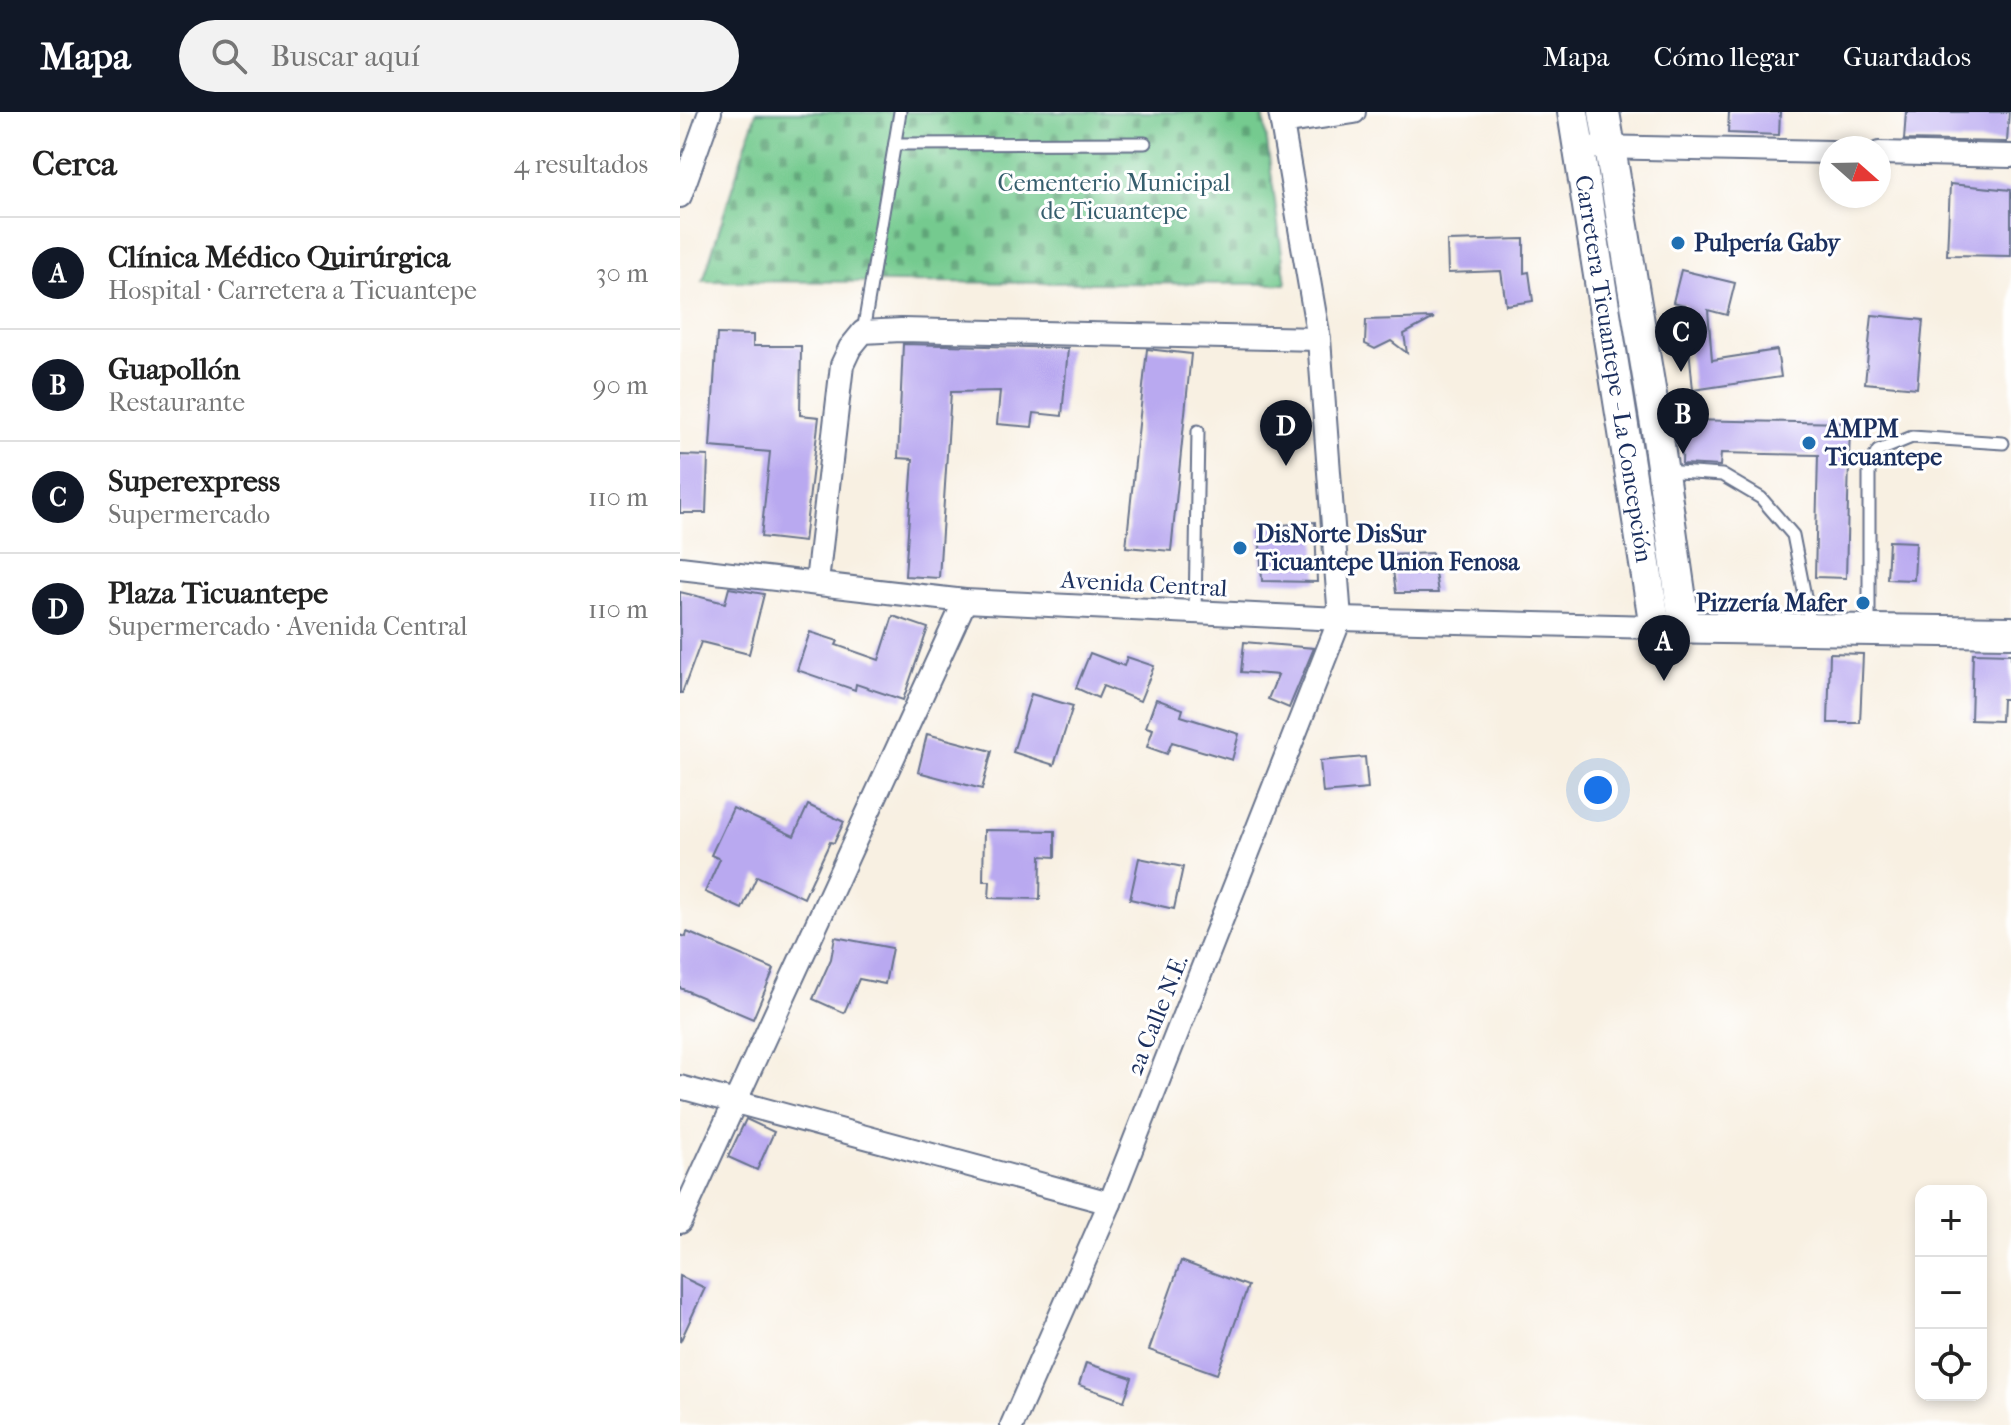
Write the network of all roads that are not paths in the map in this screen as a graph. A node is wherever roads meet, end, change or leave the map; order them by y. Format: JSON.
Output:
{"nodes":[{"id":1,"x":710,"y":112,"type":"edge"},
{"id":2,"x":900,"y":112,"type":"edge"},
{"id":3,"x":1354,"y":112,"type":"edge"},
{"id":4,"x":1573,"y":112,"type":"edge"},
{"id":5,"x":1604,"y":112,"type":"edge"},
{"id":6,"x":1281,"y":117,"type":"edge"},
{"id":7,"x":690,"y":140,"type":"edge"},
{"id":8,"x":1145,"y":143,"type":"dead end"},
{"id":9,"x":895,"y":144,"type":"junction"},
{"id":10,"x":1578,"y":147,"type":"junction"},
{"id":11,"x":1610,"y":147,"type":"junction"},
{"id":12,"x":1819,"y":152,"type":"edge"},
{"id":13,"x":1891,"y":153,"type":"edge"},
{"id":14,"x":2011,"y":156,"type":"edge"},
{"id":15,"x":680,"y":196,"type":"edge"},
{"id":16,"x":863,"y":332,"type":"junction"},
{"id":17,"x":1319,"y":339,"type":"junction"},
{"id":18,"x":1198,"y":431,"type":"dead end"},
{"id":19,"x":2003,"y":443,"type":"dead end"},
{"id":20,"x":1662,"y":471,"type":"junction"},
{"id":21,"x":680,"y":568,"type":"edge"},
{"id":22,"x":817,"y":582,"type":"junction"},
{"id":23,"x":965,"y":601,"type":"junction"},
{"id":24,"x":1195,"y":613,"type":"junction"},
{"id":25,"x":1340,"y":619,"type":"junction"},
{"id":26,"x":1670,"y":628,"type":"junction"},
{"id":27,"x":1811,"y":629,"type":"junction"},
{"id":28,"x":1869,"y":630,"type":"junction"},
{"id":29,"x":2011,"y":632,"type":"edge"},
{"id":30,"x":680,"y":1087,"type":"edge"},
{"id":31,"x":737,"y":1101,"type":"junction"},
{"id":32,"x":1110,"y":1203,"type":"junction"},
{"id":33,"x":680,"y":1222,"type":"edge"},
{"id":34,"x":1012,"y":1425,"type":"edge"}],
"edges":[{"from":1,"to":7,"type":"street"},
{"from":2,"to":9,"type":"lane"},
{"from":3,"to":6,"type":"street"},
{"from":4,"to":10,"type":"main road","name":"Carretera Ticuantepe - La Concepción"},
{"from":5,"to":11,"type":"main road","name":"Carretera Ticuantepe - La Concepción"},
{"from":6,"to":17,"type":"street"},
{"from":7,"to":15,"type":"street"},
{"from":8,"to":9,"type":"lane"},
{"from":9,"to":16,"type":"lane"},
{"from":10,"to":11,"type":"street"},
{"from":10,"to":26,"type":"main road","name":"Carretera Ticuantepe - La Concepción"},
{"from":11,"to":12,"type":"street"},
{"from":11,"to":20,"type":"main road","name":"Carretera Ticuantepe - La Concepción"},
{"from":13,"to":14,"type":"street"},
{"from":16,"to":17,"type":"street"},
{"from":16,"to":22,"type":"street"},
{"from":17,"to":25,"type":"street"},
{"from":18,"to":24,"type":"lane"},
{"from":19,"to":28,"type":"lane"},
{"from":20,"to":26,"type":"main road","name":"Carretera Ticuantepe - La Concepción"},
{"from":20,"to":27,"type":"lane"},
{"from":21,"to":22,"type":"street","name":"Avenida Central"},
{"from":22,"to":23,"type":"street","name":"Avenida Central"},
{"from":23,"to":24,"type":"street","name":"Avenida Central"},
{"from":23,"to":31,"type":"street"},
{"from":24,"to":25,"type":"street","name":"Avenida Central"},
{"from":25,"to":26,"type":"street","name":"Avenida Central"},
{"from":25,"to":32,"type":"street","name":"2a Calle N.E."},
{"from":26,"to":27,"type":"main road"},
{"from":27,"to":28,"type":"main road"},
{"from":28,"to":29,"type":"main road"},
{"from":30,"to":31,"type":"street"},
{"from":31,"to":32,"type":"street"},
{"from":31,"to":33,"type":"street"},
{"from":32,"to":34,"type":"street","name":"2a Calle N.E."}]}
